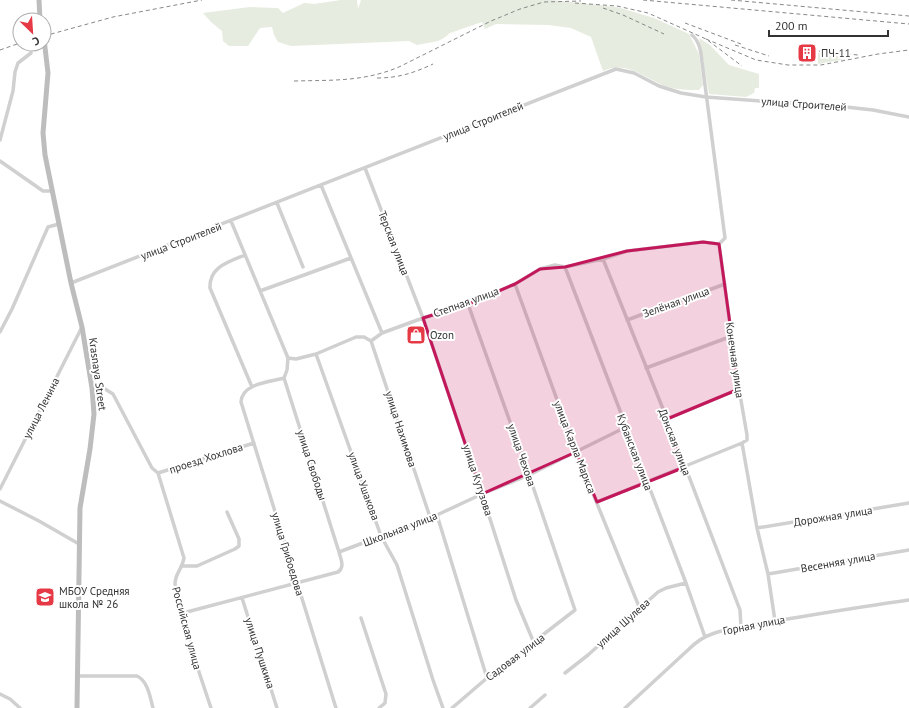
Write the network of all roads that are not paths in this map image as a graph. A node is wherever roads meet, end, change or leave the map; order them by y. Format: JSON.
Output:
{"nodes":[{"id":1,"x":39,"y":0,"type":"edge"},
{"id":2,"x":40,"y":12,"type":"edge"},
{"id":3,"x":692,"y":35,"type":"dead end"},
{"id":4,"x":46,"y":52,"type":"edge"},
{"id":5,"x":31,"y":53,"type":"dead end"},
{"id":6,"x":706,"y":97,"type":"junction"},
{"id":7,"x":909,"y":117,"type":"edge"},
{"id":8,"x":0,"y":137,"type":"edge"},
{"id":9,"x":0,"y":161,"type":"edge"},
{"id":10,"x":365,"y":168,"type":"junction"},
{"id":11,"x":321,"y":185,"type":"junction"},
{"id":12,"x":53,"y":191,"type":"junction"},
{"id":13,"x":277,"y":203,"type":"junction"},
{"id":14,"x":231,"y":221,"type":"junction"},
{"id":15,"x":59,"y":224,"type":"junction"},
{"id":16,"x":720,"y":244,"type":"junction"},
{"id":17,"x":245,"y":255,"type":"junction"},
{"id":18,"x":352,"y":258,"type":"junction"},
{"id":19,"x":603,"y":259,"type":"junction"},
{"id":20,"x":303,"y":267,"type":"dead end"},
{"id":21,"x":565,"y":267,"type":"junction"},
{"id":22,"x":71,"y":284,"type":"junction"},
{"id":23,"x":515,"y":284,"type":"junction"},
{"id":24,"x":725,"y":284,"type":"junction"},
{"id":25,"x":260,"y":291,"type":"junction"},
{"id":26,"x":468,"y":304,"type":"junction"},
{"id":27,"x":423,"y":318,"type":"junction"},
{"id":28,"x":627,"y":320,"type":"junction"},
{"id":29,"x":82,"y":327,"type":"junction"},
{"id":30,"x":0,"y":332,"type":"edge"},
{"id":31,"x":382,"y":333,"type":"junction"},
{"id":32,"x":732,"y":336,"type":"junction"},
{"id":33,"x":372,"y":341,"type":"junction"},
{"id":34,"x":316,"y":354,"type":"junction"},
{"id":35,"x":288,"y":358,"type":"junction"},
{"id":36,"x":646,"y":368,"type":"junction"},
{"id":37,"x":284,"y":378,"type":"junction"},
{"id":38,"x":252,"y":387,"type":"junction"},
{"id":39,"x":92,"y":388,"type":"junction"},
{"id":40,"x":738,"y":389,"type":"junction"},
{"id":41,"x":667,"y":419,"type":"junction"},
{"id":42,"x":626,"y":427,"type":"junction"},
{"id":43,"x":254,"y":443,"type":"junction"},
{"id":44,"x":742,"y":443,"type":"junction"},
{"id":45,"x":576,"y":452,"type":"junction"},
{"id":46,"x":685,"y":467,"type":"junction"},
{"id":47,"x":158,"y":473,"type":"junction"},
{"id":48,"x":529,"y":475,"type":"junction"},
{"id":49,"x":647,"y":482,"type":"junction"},
{"id":50,"x":0,"y":489,"type":"edge"},
{"id":51,"x":482,"y":494,"type":"junction"},
{"id":52,"x":0,"y":501,"type":"edge"},
{"id":53,"x":597,"y":502,"type":"junction"},
{"id":54,"x":909,"y":503,"type":"edge"},
{"id":55,"x":226,"y":512,"type":"dead end"},
{"id":56,"x":437,"y":515,"type":"junction"},
{"id":57,"x":430,"y":517,"type":"junction"},
{"id":58,"x":757,"y":528,"type":"junction"},
{"id":59,"x":381,"y":536,"type":"junction"},
{"id":60,"x":79,"y":544,"type":"junction"},
{"id":61,"x":909,"y":550,"type":"edge"},
{"id":62,"x":339,"y":552,"type":"junction"},
{"id":63,"x":183,"y":566,"type":"junction"},
{"id":64,"x":768,"y":574,"type":"junction"},
{"id":65,"x":297,"y":582,"type":"junction"},
{"id":66,"x":686,"y":583,"type":"junction"},
{"id":67,"x":242,"y":598,"type":"junction"},
{"id":68,"x":909,"y":600,"type":"edge"},
{"id":69,"x":574,"y":606,"type":"joint"},
{"id":70,"x":640,"y":609,"type":"junction"},
{"id":71,"x":183,"y":613,"type":"junction"},
{"id":72,"x":362,"y":618,"type":"dead end"},
{"id":73,"x":775,"y":621,"type":"junction"},
{"id":74,"x":741,"y":627,"type":"junction"},
{"id":75,"x":705,"y":637,"type":"junction"},
{"id":76,"x":534,"y":643,"type":"junction"},
{"id":77,"x":565,"y":673,"type":"dead end"},
{"id":78,"x":77,"y":676,"type":"junction"},
{"id":79,"x":487,"y":678,"type":"junction"},
{"id":80,"x":0,"y":694,"type":"edge"},
{"id":81,"x":545,"y":695,"type":"dead end"},
{"id":82,"x":20,"y":708,"type":"edge"},
{"id":83,"x":77,"y":708,"type":"edge"},
{"id":84,"x":154,"y":708,"type":"edge"},
{"id":85,"x":211,"y":708,"type":"edge"},
{"id":86,"x":278,"y":708,"type":"edge"},
{"id":87,"x":336,"y":708,"type":"edge"},
{"id":88,"x":378,"y":708,"type":"edge"},
{"id":89,"x":443,"y":708,"type":"edge"},
{"id":90,"x":452,"y":708,"type":"edge"},
{"id":91,"x":530,"y":708,"type":"edge"},
{"id":92,"x":625,"y":708,"type":"edge"}],
"edges":[{"from":1,"to":2,"type":"main road"},
{"from":3,"to":6,"type":"street","name":"Конечная улица"},
{"from":4,"to":12,"type":"main road","name":"Krasnaya Street"},
{"from":5,"to":8,"type":"street"},
{"from":6,"to":7,"type":"street","name":"улица Строителей"},
{"from":6,"to":10,"type":"street","name":"улица Строителей"},
{"from":6,"to":16,"type":"street","name":"Конечная улица"},
{"from":9,"to":12,"type":"street"},
{"from":10,"to":11,"type":"street","name":"улица Строителей"},
{"from":10,"to":27,"type":"street","name":"Терская улица"},
{"from":11,"to":13,"type":"street","name":"улица Строителей"},
{"from":11,"to":18,"type":"street"},
{"from":12,"to":15,"type":"main road","name":"Krasnaya Street"},
{"from":13,"to":14,"type":"street","name":"улица Строителей"},
{"from":13,"to":20,"type":"street"},
{"from":14,"to":17,"type":"street"},
{"from":14,"to":22,"type":"street","name":"улица Строителей"},
{"from":15,"to":22,"type":"main road","name":"Krasnaya Street"},
{"from":15,"to":30,"type":"street"},
{"from":16,"to":19,"type":"street","name":"Степная улица"},
{"from":16,"to":24,"type":"street","name":"Конечная улица"},
{"from":17,"to":25,"type":"street"},
{"from":17,"to":38,"type":"street"},
{"from":18,"to":25,"type":"street"},
{"from":18,"to":31,"type":"street"},
{"from":19,"to":21,"type":"street","name":"Степная улица"},
{"from":19,"to":28,"type":"street","name":"Донская улица"},
{"from":21,"to":23,"type":"street","name":"Степная улица"},
{"from":21,"to":42,"type":"street","name":"Кубанская улица"},
{"from":22,"to":29,"type":"main road","name":"Krasnaya Street"},
{"from":23,"to":26,"type":"street","name":"Степная улица"},
{"from":23,"to":45,"type":"street","name":"улица Карла Маркса"},
{"from":24,"to":28,"type":"street","name":"Зелёная улица"},
{"from":24,"to":32,"type":"street","name":"Конечная улица"},
{"from":25,"to":35,"type":"street"},
{"from":26,"to":27,"type":"street","name":"Степная улица"},
{"from":26,"to":48,"type":"street","name":"улица Чехова"},
{"from":27,"to":31,"type":"street","name":"Степная улица"},
{"from":27,"to":51,"type":"street","name":"улица Кутузова"},
{"from":28,"to":36,"type":"street","name":"Донская улица"},
{"from":29,"to":39,"type":"main road","name":"Krasnaya Street"},
{"from":29,"to":50,"type":"street","name":"улица Ленина"},
{"from":31,"to":33,"type":"street","name":"Степная улица"},
{"from":32,"to":36,"type":"street"},
{"from":32,"to":40,"type":"street","name":"Конечная улица"},
{"from":33,"to":34,"type":"street"},
{"from":33,"to":57,"type":"street","name":"улица Нахимова"},
{"from":34,"to":35,"type":"street"},
{"from":34,"to":59,"type":"street","name":"улица Ушакова"},
{"from":35,"to":37,"type":"street"},
{"from":36,"to":41,"type":"street","name":"Донская улица"},
{"from":37,"to":38,"type":"street"},
{"from":37,"to":62,"type":"street","name":"улица Свободы"},
{"from":38,"to":43,"type":"street","name":"улица Грибоедова"},
{"from":39,"to":47,"type":"street"},
{"from":39,"to":60,"type":"main road","name":"Krasnaya Street"},
{"from":40,"to":41,"type":"street"},
{"from":40,"to":44,"type":"street","name":"Конечная улица"},
{"from":41,"to":46,"type":"street","name":"Донская улица"},
{"from":42,"to":45,"type":"street","name":"Школьная улица"},
{"from":42,"to":49,"type":"street","name":"Кубанская улица"},
{"from":43,"to":47,"type":"street","name":"проезд Хохлова"},
{"from":43,"to":65,"type":"street","name":"улица Грибоедова"},
{"from":44,"to":46,"type":"street"},
{"from":44,"to":58,"type":"street","name":"Конечная улица"},
{"from":45,"to":48,"type":"street","name":"Школьная улица"},
{"from":45,"to":53,"type":"street","name":"улица Карла Маркса"},
{"from":46,"to":49,"type":"street"},
{"from":46,"to":74,"type":"street","name":"Донская улица"},
{"from":47,"to":63,"type":"street"},
{"from":48,"to":51,"type":"street","name":"Школьная улица"},
{"from":48,"to":69,"type":"street","name":"улица Чехова"},
{"from":49,"to":53,"type":"street"},
{"from":49,"to":66,"type":"street","name":"Кубанская улица"},
{"from":51,"to":56,"type":"street","name":"Школьная улица"},
{"from":51,"to":76,"type":"street","name":"улица Кутузова"},
{"from":52,"to":60,"type":"street"},
{"from":53,"to":70,"type":"street","name":"улица Карла Маркса"},
{"from":54,"to":58,"type":"street","name":"Дорожная улица"},
{"from":55,"to":63,"type":"street"},
{"from":56,"to":57,"type":"street","name":"Школьная улица"},
{"from":56,"to":79,"type":"street"},
{"from":57,"to":59,"type":"street","name":"Школьная улица"},
{"from":58,"to":64,"type":"street","name":"Конечная улица"},
{"from":59,"to":62,"type":"street","name":"Школьная улица"},
{"from":59,"to":89,"type":"street","name":"улица Ушакова"},
{"from":60,"to":78,"type":"main road","name":"Krasnaya Street"},
{"from":61,"to":64,"type":"street","name":"Весенняя улица"},
{"from":62,"to":65,"type":"street"},
{"from":63,"to":71,"type":"street","name":"Российская улица"},
{"from":64,"to":73,"type":"street","name":"Конечная улица"},
{"from":65,"to":67,"type":"street"},
{"from":65,"to":87,"type":"street","name":"улица Грибоедова"},
{"from":66,"to":70,"type":"street","name":"улица Шулева"},
{"from":66,"to":75,"type":"street","name":"Кубанская улица"},
{"from":67,"to":71,"type":"street"},
{"from":67,"to":86,"type":"street","name":"улица Пушкина"},
{"from":68,"to":73,"type":"street","name":"Горная улица"},
{"from":69,"to":76,"type":"street","name":"Садовая улица"},
{"from":70,"to":77,"type":"street","name":"улица Шулева"},
{"from":71,"to":85,"type":"street","name":"Российская улица"},
{"from":72,"to":88,"type":"street"},
{"from":73,"to":74,"type":"street","name":"Горная улица"},
{"from":74,"to":75,"type":"street","name":"Горная улица"},
{"from":75,"to":92,"type":"street","name":"Горная улица"},
{"from":76,"to":79,"type":"street","name":"Садовая улица"},
{"from":78,"to":83,"type":"main road","name":"Krasnaya Street"},
{"from":78,"to":84,"type":"street"},
{"from":79,"to":90,"type":"street","name":"Садовая улица"},
{"from":80,"to":82,"type":"street"},
{"from":81,"to":91,"type":"street"}]}
